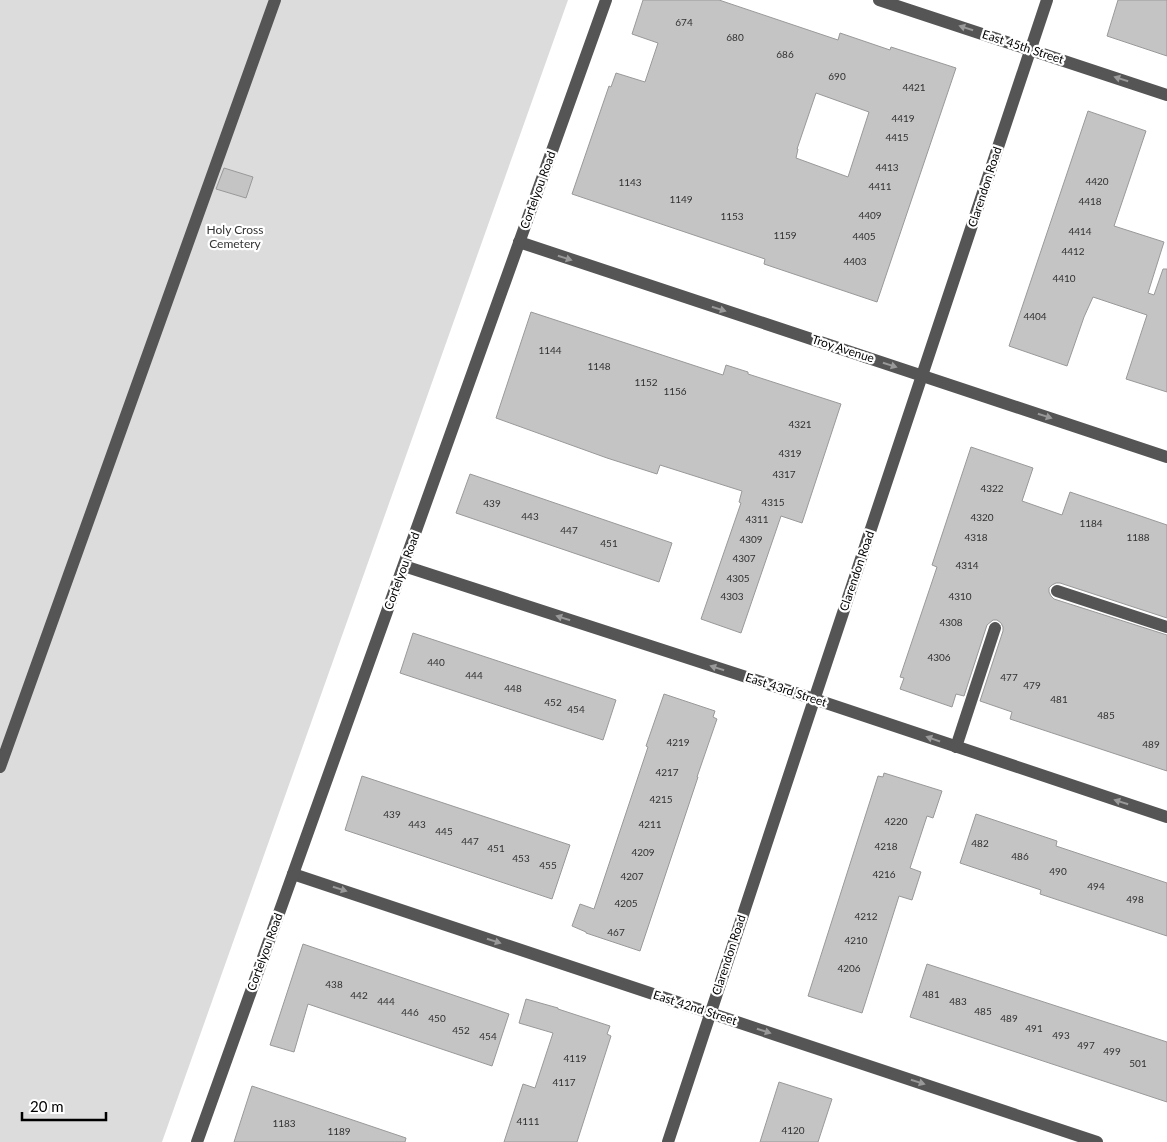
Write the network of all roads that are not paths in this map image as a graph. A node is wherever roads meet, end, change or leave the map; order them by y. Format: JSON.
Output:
{"nodes":[{"id":1,"x":275,"y":0,"type":"edge"},
{"id":2,"x":606,"y":0,"type":"edge"},
{"id":3,"x":879,"y":0,"type":"edge"},
{"id":4,"x":1047,"y":0,"type":"edge"},
{"id":5,"x":1031,"y":49,"type":"junction"},
{"id":6,"x":1167,"y":95,"type":"edge"},
{"id":7,"x":519,"y":242,"type":"junction"},
{"id":8,"x":922,"y":375,"type":"junction"},
{"id":9,"x":1167,"y":457,"type":"edge"},
{"id":10,"x":404,"y":566,"type":"junction"},
{"id":11,"x":1057,"y":591,"type":"dead end"},
{"id":12,"x":1167,"y":627,"type":"edge"},
{"id":13,"x":995,"y":628,"type":"dead end"},
{"id":14,"x":814,"y":699,"type":"junction"},
{"id":15,"x":956,"y":747,"type":"junction"},
{"id":16,"x":0,"y":767,"type":"edge"},
{"id":17,"x":1167,"y":817,"type":"edge"},
{"id":18,"x":293,"y":874,"type":"junction"},
{"id":19,"x":710,"y":1013,"type":"junction"},
{"id":20,"x":197,"y":1142,"type":"edge"},
{"id":21,"x":668,"y":1142,"type":"edge"},
{"id":22,"x":1097,"y":1142,"type":"edge"}],
"edges":[{"from":1,"to":16,"type":"street"},
{"from":2,"to":7,"type":"street","name":"Cortelyou Road"},
{"from":5,"to":3,"type":"street","name":"East 45th Street","one_way":true},
{"from":4,"to":5,"type":"street","name":"Clarendon Road"},
{"from":6,"to":5,"type":"street","name":"East 45th Street","one_way":true},
{"from":5,"to":8,"type":"street","name":"Clarendon Road"},
{"from":7,"to":8,"type":"street","name":"Troy Avenue","one_way":true},
{"from":7,"to":10,"type":"street","name":"Cortelyou Road"},
{"from":8,"to":9,"type":"street","name":"Troy Avenue","one_way":true},
{"from":8,"to":14,"type":"street","name":"Clarendon Road"},
{"from":14,"to":10,"type":"street","name":"East 43rd Street","one_way":true},
{"from":10,"to":18,"type":"street","name":"Cortelyou Road"},
{"from":11,"to":12,"type":"street"},
{"from":13,"to":15,"type":"street"},
{"from":15,"to":14,"type":"street","name":"East 43rd Street","one_way":true},
{"from":14,"to":19,"type":"street","name":"Clarendon Road"},
{"from":17,"to":15,"type":"street","name":"East 43rd Street","one_way":true},
{"from":18,"to":19,"type":"street","name":"East 42nd Street","one_way":true},
{"from":18,"to":20,"type":"street","name":"Cortelyou Road"},
{"from":19,"to":21,"type":"street","name":"Clarendon Road"},
{"from":19,"to":22,"type":"street","name":"East 42nd Street","one_way":true}]}
